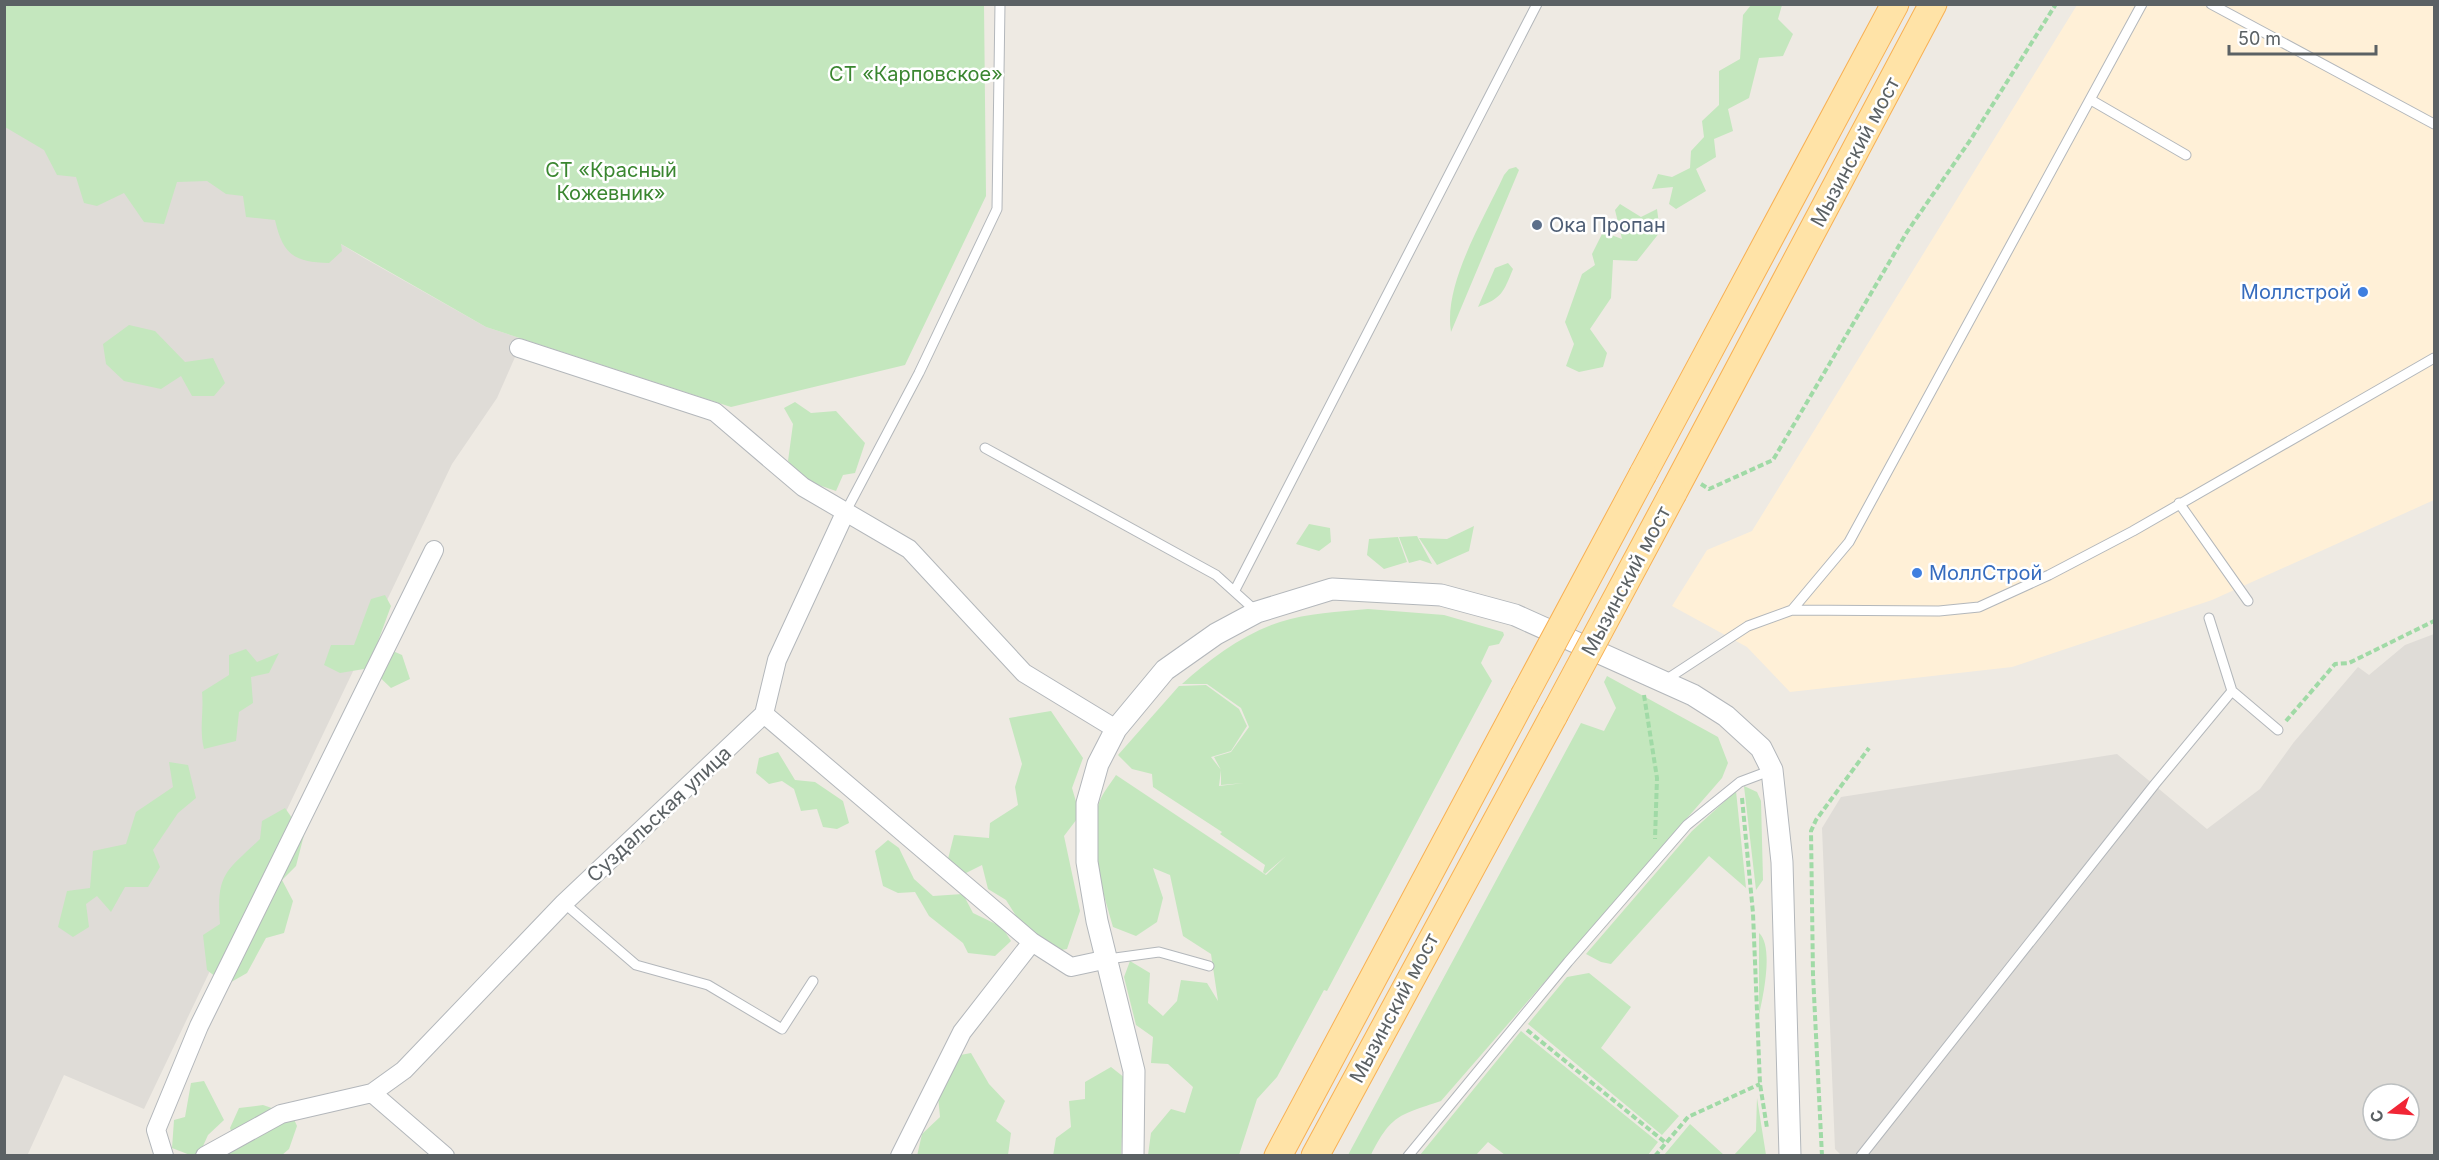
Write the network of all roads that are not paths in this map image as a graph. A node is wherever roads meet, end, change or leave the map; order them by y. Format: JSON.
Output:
{"nodes":[{"id":1,"x":1000,"y":4,"type":"edge"},
{"id":2,"x":1537,"y":4,"type":"edge"},
{"id":3,"x":1895,"y":4,"type":"edge"},
{"id":4,"x":1933,"y":4,"type":"edge"},
{"id":5,"x":2142,"y":4,"type":"edge"},
{"id":6,"x":2211,"y":4,"type":"edge"},
{"id":7,"x":2091,"y":99,"type":"junction"},
{"id":8,"x":2434,"y":124,"type":"edge"},
{"id":9,"x":2186,"y":155,"type":"dead end"},
{"id":10,"x":519,"y":348,"type":"dead end"},
{"id":11,"x":2434,"y":358,"type":"edge"},
{"id":12,"x":985,"y":448,"type":"dead end"},
{"id":13,"x":2179,"y":503,"type":"junction"},
{"id":14,"x":845,"y":513,"type":"junction"},
{"id":15,"x":434,"y":550,"type":"dead end"},
{"id":16,"x":1235,"y":591,"type":"junction"},
{"id":17,"x":2248,"y":601,"type":"dead end"},
{"id":18,"x":1792,"y":610,"type":"junction"},
{"id":19,"x":1257,"y":612,"type":"junction"},
{"id":20,"x":2209,"y":618,"type":"dead end"},
{"id":21,"x":1664,"y":681,"type":"junction"},
{"id":22,"x":2232,"y":691,"type":"junction"},
{"id":23,"x":764,"y":714,"type":"junction"},
{"id":24,"x":1116,"y":729,"type":"junction"},
{"id":25,"x":2278,"y":730,"type":"road end"},
{"id":26,"x":1772,"y":770,"type":"junction"},
{"id":27,"x":564,"y":903,"type":"junction"},
{"id":28,"x":1032,"y":942,"type":"junction"},
{"id":29,"x":1108,"y":959,"type":"junction"},
{"id":30,"x":1209,"y":966,"type":"dead end"},
{"id":31,"x":813,"y":981,"type":"dead end"},
{"id":32,"x":372,"y":1093,"type":"junction"},
{"id":33,"x":164,"y":1155,"type":"edge"},
{"id":34,"x":205,"y":1155,"type":"edge"},
{"id":35,"x":445,"y":1155,"type":"edge"},
{"id":36,"x":900,"y":1155,"type":"edge"},
{"id":37,"x":1133,"y":1155,"type":"edge"},
{"id":38,"x":1278,"y":1155,"type":"edge"},
{"id":39,"x":1315,"y":1155,"type":"edge"},
{"id":40,"x":1408,"y":1155,"type":"edge"},
{"id":41,"x":1790,"y":1155,"type":"edge"},
{"id":42,"x":1861,"y":1155,"type":"edge"}],
"edges":[{"from":1,"to":14,"type":"lane"},
{"from":2,"to":16,"type":"lane"},
{"from":3,"to":38,"type":"main road","name":"Мызинский мост","bridge":true},
{"from":4,"to":39,"type":"main road","name":"Мызинский мост","bridge":true},
{"from":5,"to":7,"type":"lane"},
{"from":6,"to":8,"type":"lane"},
{"from":7,"to":9,"type":"lane"},
{"from":7,"to":18,"type":"lane"},
{"from":10,"to":14,"type":"street"},
{"from":11,"to":13,"type":"lane"},
{"from":12,"to":16,"type":"lane"},
{"from":13,"to":17,"type":"lane"},
{"from":13,"to":18,"type":"lane"},
{"from":14,"to":23,"type":"street"},
{"from":14,"to":24,"type":"street"},
{"from":15,"to":33,"type":"street"},
{"from":16,"to":19,"type":"lane"},
{"from":18,"to":21,"type":"lane"},
{"from":19,"to":21,"type":"street"},
{"from":19,"to":24,"type":"street"},
{"from":20,"to":22,"type":"lane"},
{"from":21,"to":26,"type":"street"},
{"from":22,"to":25,"type":"lane"},
{"from":22,"to":42,"type":"lane"},
{"from":23,"to":27,"type":"street","name":"Суздальская улица"},
{"from":23,"to":28,"type":"street"},
{"from":24,"to":29,"type":"street"},
{"from":26,"to":40,"type":"lane"},
{"from":26,"to":41,"type":"street"},
{"from":27,"to":31,"type":"lane"},
{"from":27,"to":32,"type":"street","name":"Суздальская улица"},
{"from":28,"to":29,"type":"street"},
{"from":28,"to":36,"type":"street"},
{"from":29,"to":30,"type":"lane"},
{"from":29,"to":37,"type":"street"},
{"from":32,"to":34,"type":"street","name":"Суздальская улица"},
{"from":32,"to":35,"type":"street"}]}
